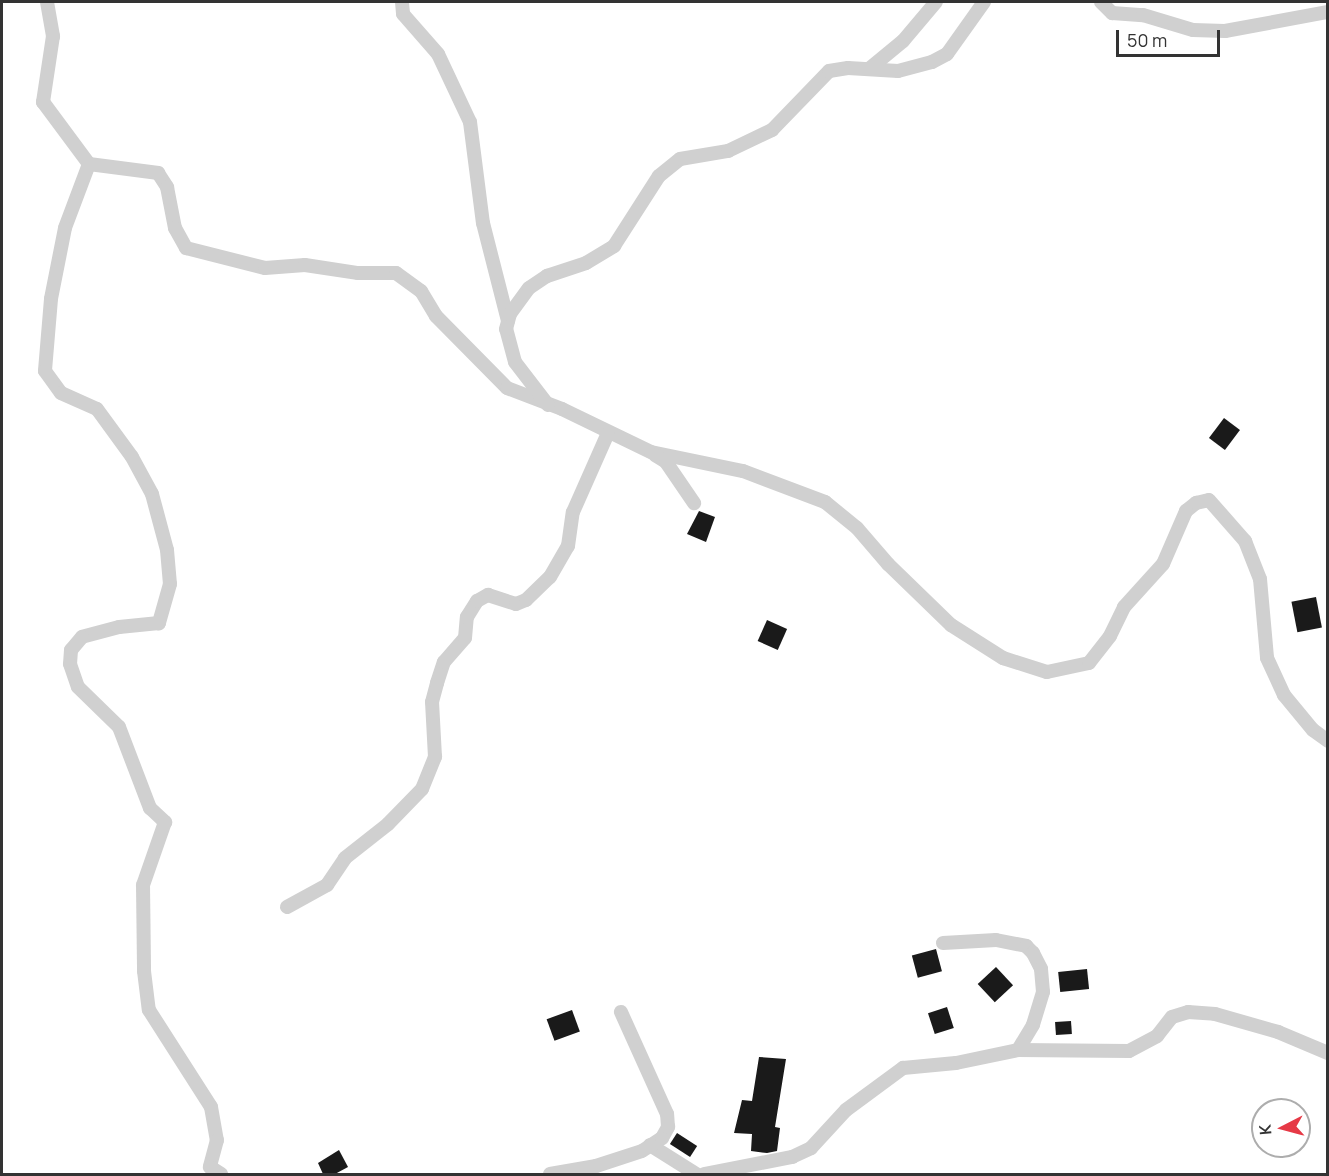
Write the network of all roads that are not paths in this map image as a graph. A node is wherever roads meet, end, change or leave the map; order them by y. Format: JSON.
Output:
{"nodes":[{"id":1,"x":47,"y":2,"type":"edge"},
{"id":2,"x":402,"y":2,"type":"edge"},
{"id":3,"x":936,"y":2,"type":"edge"},
{"id":4,"x":984,"y":2,"type":"edge"},
{"id":5,"x":1101,"y":2,"type":"edge"},
{"id":6,"x":1328,"y":12,"type":"edge"},
{"id":7,"x":869,"y":69,"type":"junction"},
{"id":8,"x":89,"y":164,"type":"junction"},
{"id":9,"x":508,"y":321,"type":"junction"},
{"id":10,"x":548,"y":405,"type":"junction"},
{"id":11,"x":608,"y":433,"type":"junction"},
{"id":12,"x":651,"y":452,"type":"junction"},
{"id":13,"x":694,"y":503,"type":"dead end"},
{"id":14,"x":1328,"y":741,"type":"edge"},
{"id":15,"x":287,"y":907,"type":"dead end"},
{"id":16,"x":943,"y":943,"type":"dead end"},
{"id":17,"x":621,"y":1012,"type":"dead end"},
{"id":18,"x":1018,"y":1050,"type":"junction"},
{"id":19,"x":1328,"y":1053,"type":"edge"},
{"id":20,"x":650,"y":1145,"type":"junction"},
{"id":21,"x":215,"y":1172,"type":"edge"},
{"id":22,"x":550,"y":1174,"type":"edge"},
{"id":23,"x":696,"y":1174,"type":"edge"},
{"id":24,"x":704,"y":1174,"type":"edge"}],
"edges":[{"from":1,"to":8,"type":"street"},
{"from":2,"to":9,"type":"street"},
{"from":3,"to":7,"type":"street"},
{"from":4,"to":7,"type":"street"},
{"from":5,"to":6,"type":"street"},
{"from":7,"to":9,"type":"street"},
{"from":8,"to":10,"type":"street"},
{"from":8,"to":21,"type":"street"},
{"from":9,"to":10,"type":"street"},
{"from":10,"to":11,"type":"street"},
{"from":11,"to":12,"type":"street"},
{"from":11,"to":15,"type":"street"},
{"from":12,"to":13,"type":"street"},
{"from":12,"to":14,"type":"street"},
{"from":16,"to":18,"type":"street"},
{"from":17,"to":20,"type":"street"},
{"from":18,"to":19,"type":"street"},
{"from":18,"to":24,"type":"street"},
{"from":20,"to":22,"type":"street"},
{"from":20,"to":23,"type":"street"}]}
